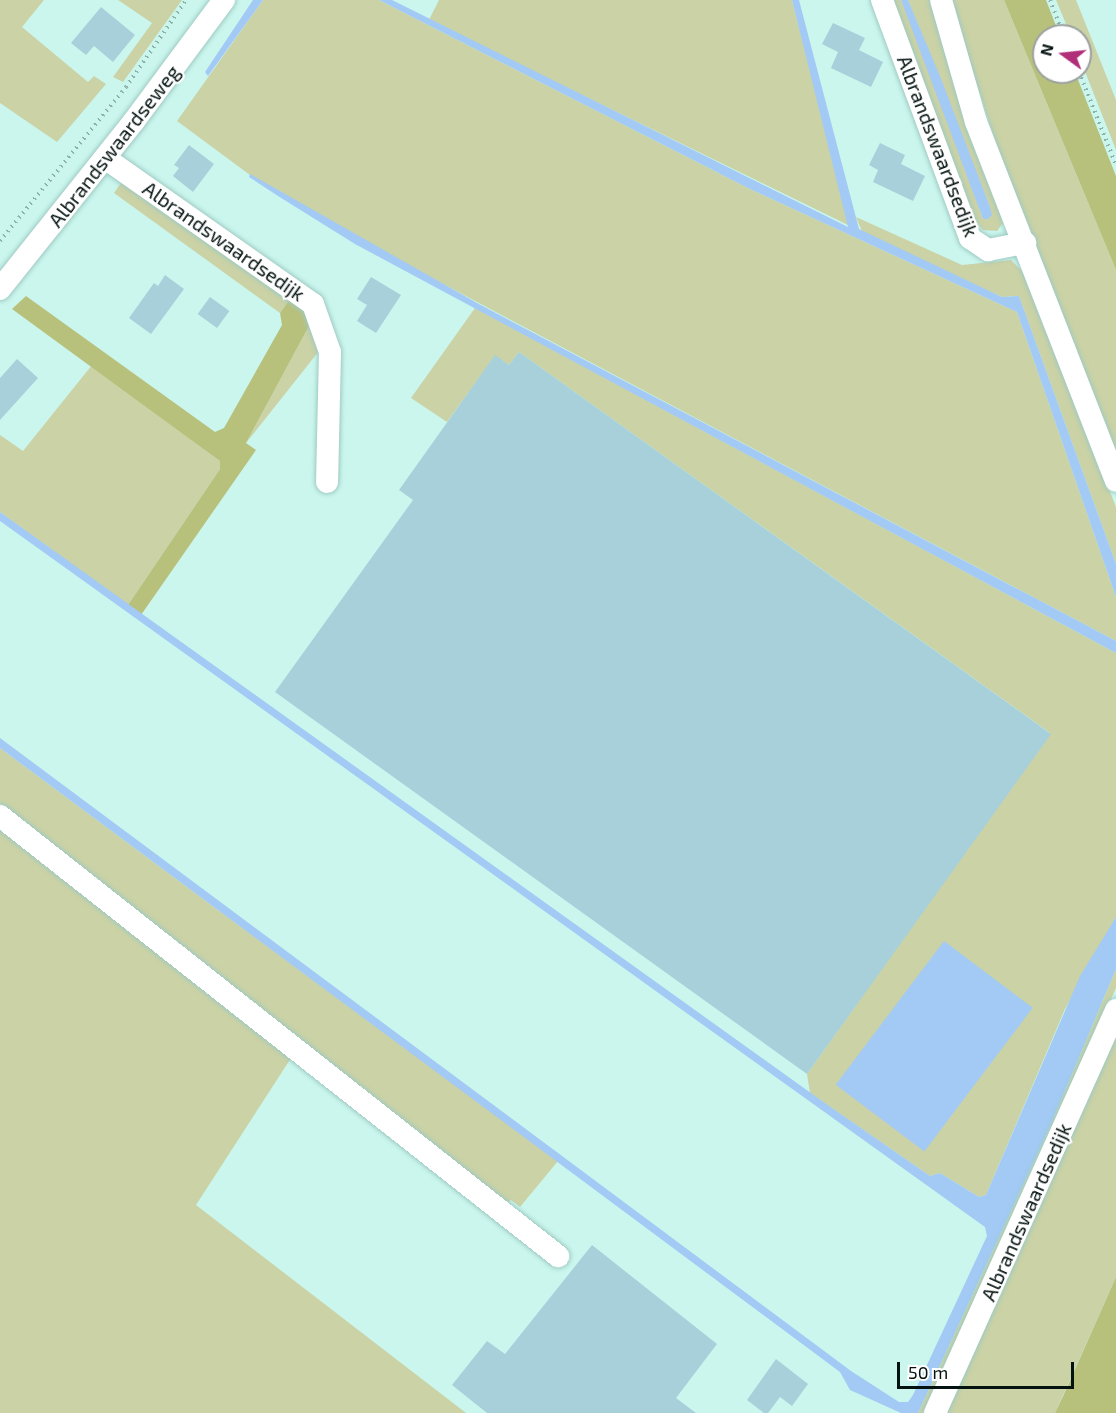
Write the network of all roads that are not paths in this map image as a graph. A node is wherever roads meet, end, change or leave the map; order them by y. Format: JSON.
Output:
{"nodes":[{"id":1,"x":224,"y":0,"type":"edge"},
{"id":2,"x":882,"y":0,"type":"edge"},
{"id":3,"x":941,"y":0,"type":"edge"},
{"id":4,"x":105,"y":158,"type":"junction"},
{"id":5,"x":1025,"y":243,"type":"junction"},
{"id":6,"x":0,"y":289,"type":"edge"},
{"id":7,"x":327,"y":482,"type":"dead end"},
{"id":8,"x":1116,"y":482,"type":"edge"},
{"id":9,"x":0,"y":816,"type":"edge"},
{"id":10,"x":1116,"y":1010,"type":"edge"},
{"id":11,"x":558,"y":1256,"type":"dead end"},
{"id":12,"x":935,"y":1413,"type":"edge"}],
"edges":[{"from":1,"to":4,"type":"street","name":"Albrandswaardseweg"},
{"from":2,"to":5,"type":"street","name":"Albrandswaardsedijk"},
{"from":3,"to":5,"type":"street"},
{"from":4,"to":6,"type":"street","name":"Albrandswaardseweg"},
{"from":4,"to":7,"type":"street","name":"Albrandswaardsedijk"},
{"from":5,"to":8,"type":"street"},
{"from":9,"to":11,"type":"street"},
{"from":10,"to":12,"type":"street","name":"Albrandswaardsedijk"}]}
